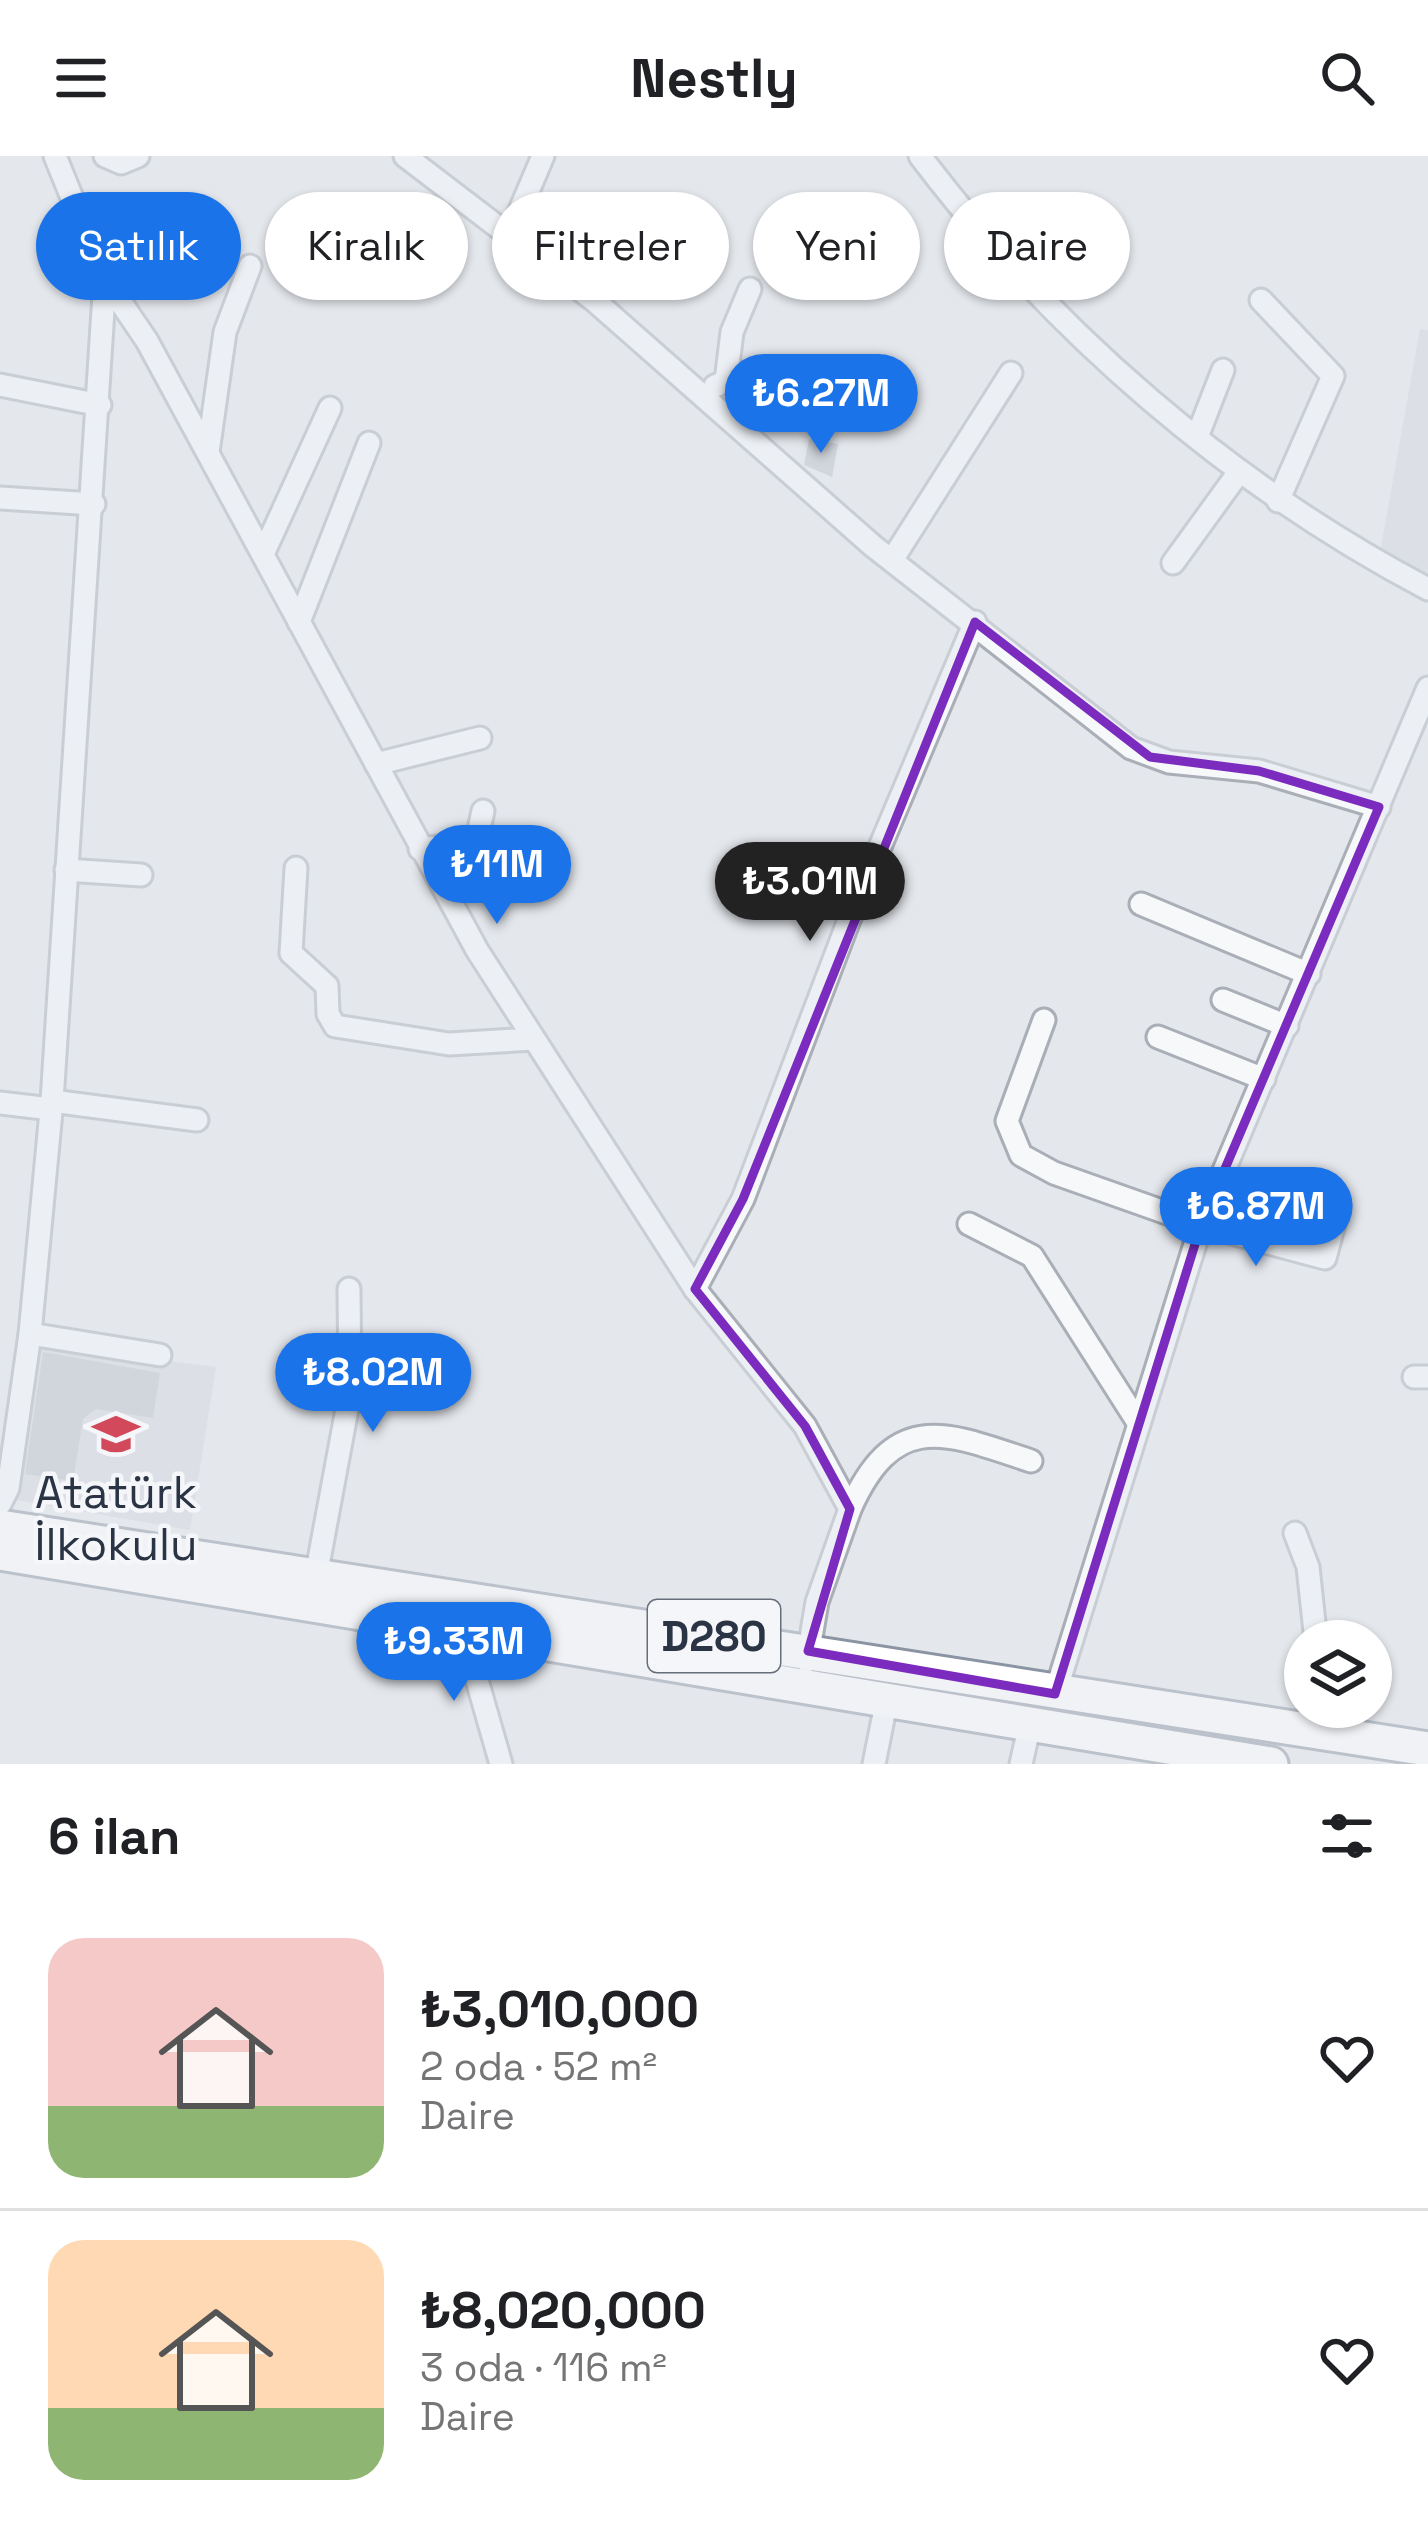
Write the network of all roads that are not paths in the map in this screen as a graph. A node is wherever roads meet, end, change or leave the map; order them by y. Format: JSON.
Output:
{"nodes":[{"id":1,"x":55,"y":156,"type":"edge"},
{"id":2,"x":105,"y":156,"type":"edge"},
{"id":3,"x":138,"y":156,"type":"edge"},
{"id":4,"x":405,"y":156,"type":"edge"},
{"id":5,"x":543,"y":156,"type":"edge"},
{"id":6,"x":920,"y":156,"type":"edge"},
{"id":7,"x":70,"y":192,"type":"edge"},
{"id":8,"x":528,"y":192,"type":"edge"},
{"id":9,"x":492,"y":223,"type":"edge"},
{"id":10,"x":250,"y":266,"type":"dead end"},
{"id":11,"x":750,"y":289,"type":"dead end"},
{"id":12,"x":104,"y":300,"type":"edge"},
{"id":13,"x":118,"y":300,"type":"edge"},
{"id":14,"x":593,"y":300,"type":"edge"},
{"id":15,"x":1261,"y":300,"type":"dead end"},
{"id":16,"x":756,"y":369,"type":"dead end"},
{"id":17,"x":1222,"y":370,"type":"dead end"},
{"id":18,"x":1011,"y":373,"type":"dead end"},
{"id":19,"x":726,"y":382,"type":"junction"},
{"id":20,"x":0,"y":385,"type":"edge"},
{"id":21,"x":698,"y":394,"type":"junction"},
{"id":22,"x":100,"y":405,"type":"junction"},
{"id":23,"x":330,"y":408,"type":"dead end"},
{"id":24,"x":1197,"y":437,"type":"junction"},
{"id":25,"x":369,"y":442,"type":"dead end"},
{"id":26,"x":208,"y":452,"type":"junction"},
{"id":27,"x":1239,"y":472,"type":"junction"},
{"id":28,"x":0,"y":498,"type":"edge"},
{"id":29,"x":1278,"y":501,"type":"junction"},
{"id":30,"x":94,"y":504,"type":"junction"},
{"id":31,"x":263,"y":554,"type":"junction"},
{"id":32,"x":892,"y":560,"type":"junction"},
{"id":33,"x":1173,"y":563,"type":"dead end"},
{"id":34,"x":1428,"y":590,"type":"edge"},
{"id":35,"x":299,"y":622,"type":"junction"},
{"id":36,"x":975,"y":622,"type":"junction"},
{"id":37,"x":1428,"y":688,"type":"edge"},
{"id":38,"x":480,"y":738,"type":"dead end"},
{"id":39,"x":376,"y":764,"type":"junction"},
{"id":40,"x":1379,"y":808,"type":"junction"},
{"id":41,"x":483,"y":811,"type":"dead end"},
{"id":42,"x":420,"y":849,"type":"junction"},
{"id":43,"x":296,"y":868,"type":"dead end"},
{"id":44,"x":66,"y":870,"type":"junction"},
{"id":45,"x":141,"y":875,"type":"dead end"},
{"id":46,"x":1141,"y":904,"type":"dead end"},
{"id":47,"x":1309,"y":974,"type":"junction"},
{"id":48,"x":1222,"y":1000,"type":"dead end"},
{"id":49,"x":1044,"y":1020,"type":"dead end"},
{"id":50,"x":1287,"y":1026,"type":"junction"},
{"id":51,"x":1158,"y":1037,"type":"dead end"},
{"id":52,"x":533,"y":1040,"type":"junction"},
{"id":53,"x":1264,"y":1079,"type":"junction"},
{"id":54,"x":0,"y":1103,"type":"edge"},
{"id":55,"x":52,"y":1105,"type":"junction"},
{"id":56,"x":197,"y":1120,"type":"dead end"},
{"id":57,"x":1339,"y":1204,"type":"dead end"},
{"id":58,"x":969,"y":1224,"type":"dead end"},
{"id":59,"x":1201,"y":1225,"type":"junction"},
{"id":60,"x":349,"y":1289,"type":"dead end"},
{"id":61,"x":695,"y":1289,"type":"junction"},
{"id":62,"x":30,"y":1334,"type":"junction"},
{"id":63,"x":160,"y":1355,"type":"dead end"},
{"id":64,"x":1139,"y":1424,"type":"junction"},
{"id":65,"x":1030,"y":1461,"type":"dead end"},
{"id":66,"x":0,"y":1504,"type":"edge"},
{"id":67,"x":850,"y":1509,"type":"junction"},
{"id":68,"x":0,"y":1527,"type":"edge"},
{"id":69,"x":1295,"y":1533,"type":"dead end"},
{"id":70,"x":0,"y":1553,"type":"edge"},
{"id":71,"x":316,"y":1576,"type":"junction"},
{"id":72,"x":1314,"y":1620,"type":"edge"},
{"id":73,"x":462,"y":1628,"type":"junction"},
{"id":74,"x":808,"y":1651,"type":"junction"},
{"id":75,"x":803,"y":1685,"type":"junction"},
{"id":76,"x":1055,"y":1694,"type":"junction"},
{"id":77,"x":887,"y":1699,"type":"junction"},
{"id":78,"x":1284,"y":1715,"type":"edge"},
{"id":79,"x":1030,"y":1724,"type":"junction"},
{"id":80,"x":1351,"y":1728,"type":"edge"},
{"id":81,"x":1428,"y":1749,"type":"edge"},
{"id":82,"x":501,"y":1764,"type":"edge"},
{"id":83,"x":874,"y":1764,"type":"edge"},
{"id":84,"x":1021,"y":1764,"type":"edge"},
{"id":85,"x":1270,"y":1764,"type":"edge"}],
"edges":[{"from":1,"to":7,"type":"street"},
{"from":2,"to":3,"type":"street"},
{"from":4,"to":9,"type":"street"},
{"from":5,"to":8,"type":"street"},
{"from":6,"to":24,"type":"street"},
{"from":10,"to":26,"type":"street"},
{"from":11,"to":19,"type":"street"},
{"from":12,"to":22,"type":"street"},
{"from":13,"to":26,"type":"street"},
{"from":14,"to":21,"type":"street"},
{"from":15,"to":29,"type":"street"},
{"from":16,"to":19,"type":"street"},
{"from":17,"to":24,"type":"street"},
{"from":18,"to":32,"type":"street"},
{"from":19,"to":21,"type":"street"},
{"from":20,"to":22,"type":"street"},
{"from":21,"to":32,"type":"street"},
{"from":22,"to":30,"type":"street"},
{"from":23,"to":31,"type":"street"},
{"from":24,"to":27,"type":"street"},
{"from":25,"to":35,"type":"street"},
{"from":26,"to":31,"type":"street"},
{"from":27,"to":29,"type":"street"},
{"from":27,"to":33,"type":"street"},
{"from":28,"to":30,"type":"street"},
{"from":29,"to":34,"type":"street"},
{"from":30,"to":44,"type":"street"},
{"from":31,"to":35,"type":"street"},
{"from":32,"to":36,"type":"street"},
{"from":35,"to":39,"type":"street"},
{"from":36,"to":40,"type":"street"},
{"from":36,"to":61,"type":"street"},
{"from":37,"to":40,"type":"street"},
{"from":38,"to":39,"type":"street"},
{"from":39,"to":42,"type":"street"},
{"from":40,"to":47,"type":"street"},
{"from":41,"to":42,"type":"street"},
{"from":42,"to":52,"type":"street"},
{"from":43,"to":52,"type":"street"},
{"from":44,"to":45,"type":"street"},
{"from":44,"to":55,"type":"street"},
{"from":46,"to":47,"type":"street"},
{"from":47,"to":50,"type":"street"},
{"from":48,"to":50,"type":"street"},
{"from":49,"to":59,"type":"street"},
{"from":50,"to":53,"type":"street"},
{"from":51,"to":53,"type":"street"},
{"from":52,"to":61,"type":"street"},
{"from":53,"to":59,"type":"street"},
{"from":54,"to":55,"type":"street"},
{"from":55,"to":56,"type":"street"},
{"from":55,"to":62,"type":"street"},
{"from":57,"to":59,"type":"street"},
{"from":58,"to":64,"type":"street"},
{"from":59,"to":64,"type":"street"},
{"from":60,"to":71,"type":"street"},
{"from":61,"to":67,"type":"street"},
{"from":62,"to":63,"type":"street"},
{"from":62,"to":66,"type":"street"},
{"from":64,"to":76,"type":"street"},
{"from":65,"to":67,"type":"street"},
{"from":67,"to":74,"type":"street"},
{"from":68,"to":71,"type":"highway","number":"D280"},
{"from":69,"to":72,"type":"street"},
{"from":70,"to":73,"type":"highway","number":"D280"},
{"from":71,"to":74,"type":"highway","number":"D280"},
{"from":73,"to":75,"type":"highway","number":"D280"},
{"from":73,"to":82,"type":"street"},
{"from":74,"to":75,"type":"street"},
{"from":74,"to":76,"type":"highway","number":"D280"},
{"from":75,"to":77,"type":"highway","number":"D280"},
{"from":76,"to":78,"type":"highway","number":"D280"},
{"from":77,"to":79,"type":"highway","number":"D280"},
{"from":77,"to":83,"type":"street"},
{"from":79,"to":84,"type":"street"},
{"from":79,"to":85,"type":"highway","number":"D280"},
{"from":80,"to":81,"type":"highway","number":"D280"}]}
